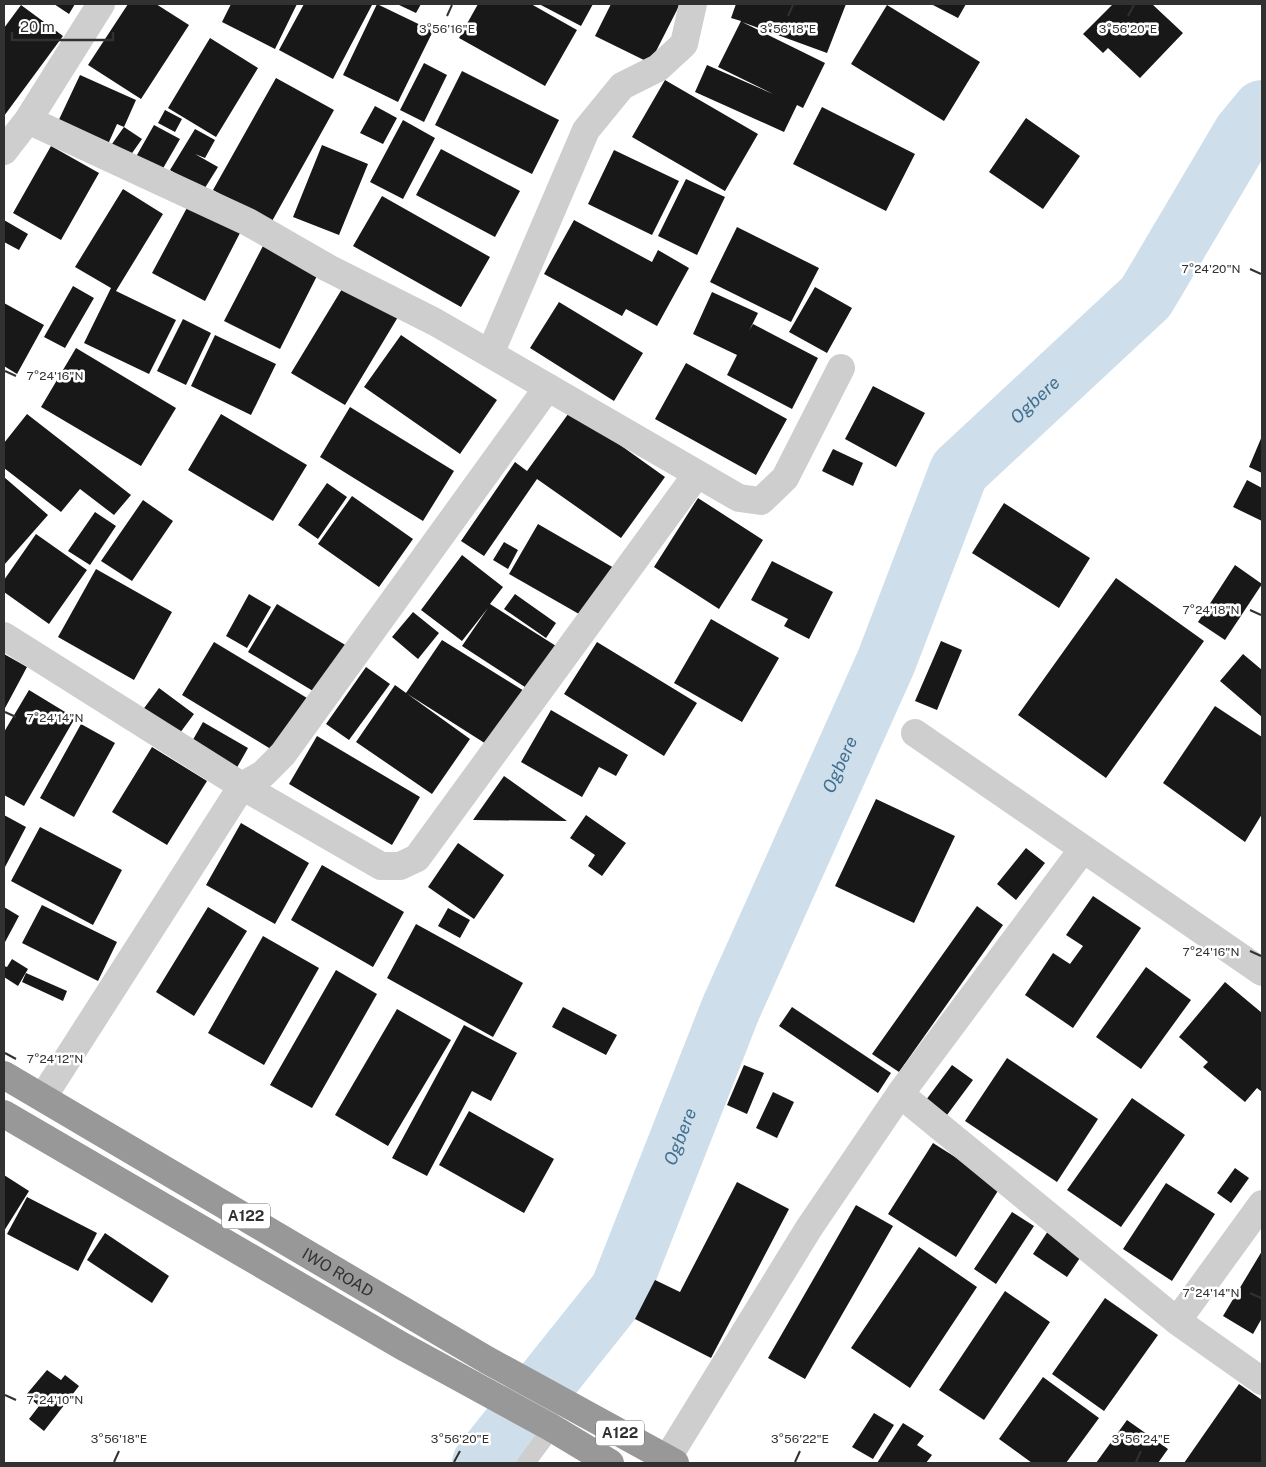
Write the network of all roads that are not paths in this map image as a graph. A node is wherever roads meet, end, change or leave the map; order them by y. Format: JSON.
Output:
{"nodes":[{"id":1,"x":101,"y":4,"type":"edge"},
{"id":2,"x":693,"y":4,"type":"edge"},
{"id":3,"x":28,"y":120,"type":"junction"},
{"id":4,"x":4,"y":151,"type":"edge"},
{"id":5,"x":490,"y":354,"type":"junction"},
{"id":6,"x":841,"y":368,"type":"dead end"},
{"id":7,"x":548,"y":386,"type":"junction"},
{"id":8,"x":697,"y":474,"type":"junction"},
{"id":9,"x":4,"y":636,"type":"edge"},
{"id":10,"x":915,"y":733,"type":"dead end"},
{"id":11,"x":242,"y":786,"type":"junction"},
{"id":12,"x":1083,"y":849,"type":"junction"},
{"id":13,"x":1262,"y":972,"type":"edge"},
{"id":14,"x":4,"y":1075,"type":"edge"},
{"id":15,"x":900,"y":1094,"type":"junction"},
{"id":16,"x":43,"y":1097,"type":"junction"},
{"id":17,"x":4,"y":1114,"type":"edge"},
{"id":18,"x":1262,"y":1204,"type":"edge"},
{"id":19,"x":1177,"y":1321,"type":"junction"},
{"id":20,"x":1262,"y":1381,"type":"edge"},
{"id":21,"x":552,"y":1428,"type":"junction"},
{"id":22,"x":671,"y":1461,"type":"edge"},
{"id":23,"x":526,"y":1463,"type":"edge"},
{"id":24,"x":610,"y":1463,"type":"edge"}],
"edges":[{"from":1,"to":3,"type":"street"},
{"from":2,"to":5,"type":"street"},
{"from":3,"to":4,"type":"street"},
{"from":3,"to":5,"type":"street"},
{"from":5,"to":7,"type":"street"},
{"from":6,"to":8,"type":"street"},
{"from":7,"to":8,"type":"street"},
{"from":7,"to":11,"type":"street"},
{"from":8,"to":11,"type":"street"},
{"from":9,"to":11,"type":"street"},
{"from":10,"to":12,"type":"street"},
{"from":11,"to":16,"type":"street"},
{"from":12,"to":13,"type":"street"},
{"from":12,"to":15,"type":"street"},
{"from":14,"to":16,"type":"highway","name":"IWO ROAD","number":"A122"},
{"from":15,"to":19,"type":"street"},
{"from":15,"to":22,"type":"street"},
{"from":16,"to":22,"type":"highway","name":"IWO ROAD","number":"A122"},
{"from":17,"to":21,"type":"highway","name":"IWO ROAD","number":"A122"},
{"from":18,"to":19,"type":"street"},
{"from":19,"to":20,"type":"street"},
{"from":21,"to":23,"type":"lane"},
{"from":21,"to":24,"type":"highway","name":"IWO ROAD","number":"A122"}]}
